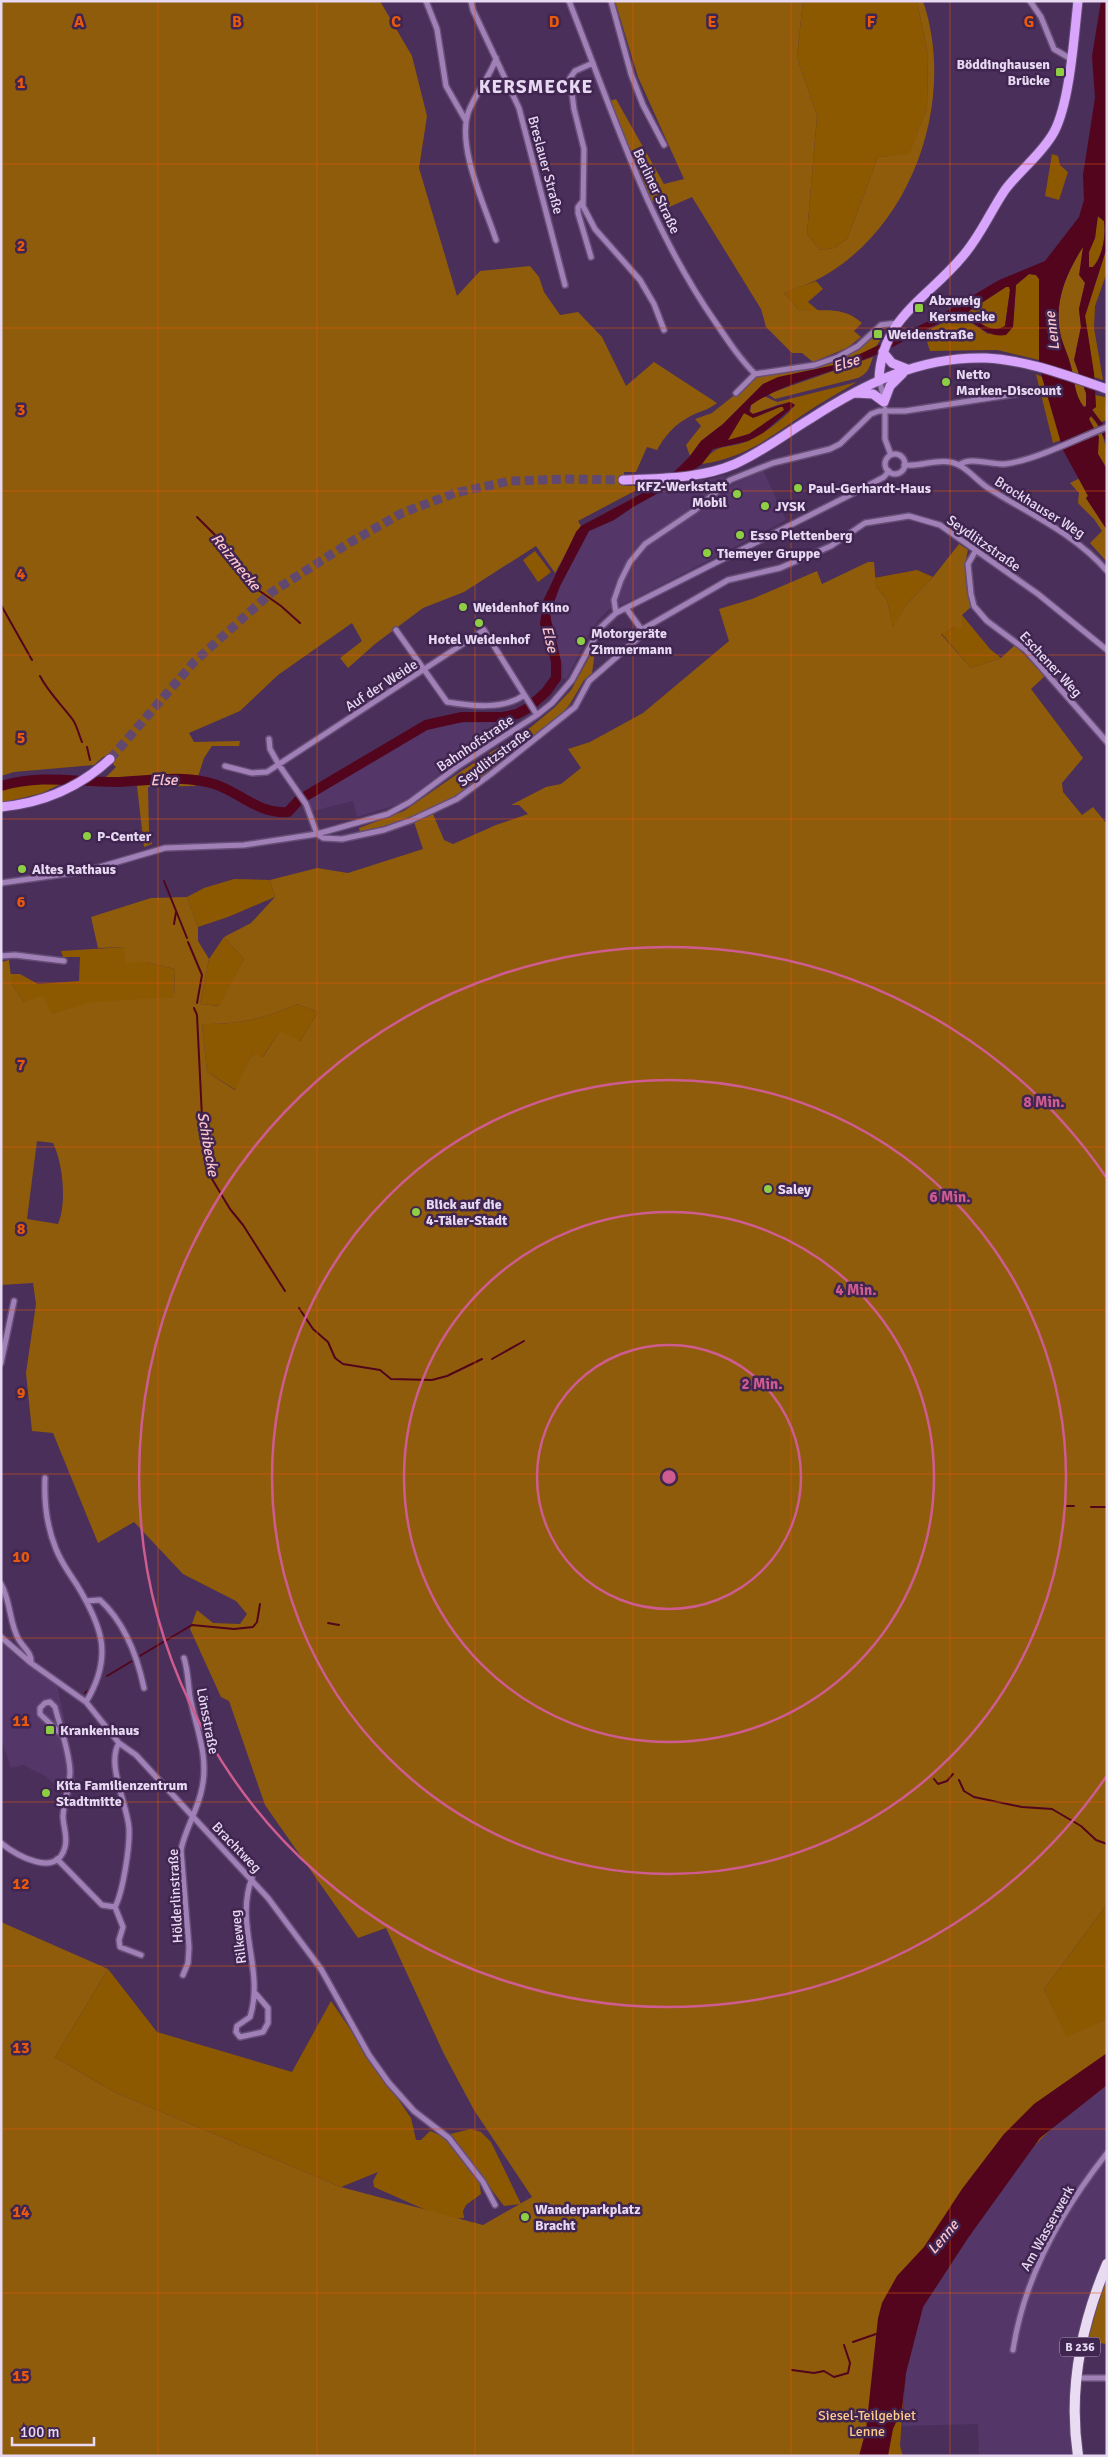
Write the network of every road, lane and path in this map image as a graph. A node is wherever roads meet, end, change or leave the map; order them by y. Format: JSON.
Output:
{"nodes":[{"id":1,"x":426,"y":1,"type":"edge"},
{"id":2,"x":569,"y":1,"type":"edge"},
{"id":3,"x":611,"y":1,"type":"edge"},
{"id":4,"x":1030,"y":1,"type":"edge"},
{"id":5,"x":1078,"y":1,"type":"edge"},
{"id":6,"x":469,"y":2,"type":"edge"},
{"id":7,"x":496,"y":57,"type":"junction"},
{"id":8,"x":1071,"y":59,"type":"junction"},
{"id":9,"x":593,"y":63,"type":"junction"},
{"id":10,"x":466,"y":122,"type":"junction"},
{"id":11,"x":664,"y":145,"type":"dead end"},
{"id":12,"x":582,"y":202,"type":"junction"},
{"id":13,"x":496,"y":240,"type":"dead end"},
{"id":14,"x":591,"y":257,"type":"dead end"},
{"id":15,"x":565,"y":285,"type":"dead end"},
{"id":16,"x":897,"y":323,"type":"junction"},
{"id":17,"x":664,"y":330,"type":"dead end"},
{"id":18,"x":882,"y":356,"type":"junction"},
{"id":19,"x":907,"y":369,"type":"junction"},
{"id":20,"x":755,"y":374,"type":"junction"},
{"id":21,"x":879,"y":379,"type":"junction"},
{"id":22,"x":1107,"y":389,"type":"edge"},
{"id":23,"x":736,"y":393,"type":"dead end"},
{"id":24,"x":854,"y":393,"type":"junction"},
{"id":25,"x":1022,"y":393,"type":"dead end"},
{"id":26,"x":884,"y":402,"type":"junction"},
{"id":27,"x":886,"y":412,"type":"junction"},
{"id":28,"x":1107,"y":427,"type":"edge"},
{"id":29,"x":891,"y":455,"type":"junction"},
{"id":30,"x":904,"y":465,"type":"junction"},
{"id":31,"x":959,"y":465,"type":"junction"},
{"id":32,"x":889,"y":471,"type":"junction"},
{"id":33,"x":623,"y":480,"type":"tunnel mouth"},
{"id":34,"x":976,"y":550,"type":"junction"},
{"id":35,"x":1107,"y":571,"type":"edge"},
{"id":36,"x":626,"y":608,"type":"junction"},
{"id":37,"x":616,"y":612,"type":"junction"},
{"id":38,"x":643,"y":629,"type":"junction"},
{"id":39,"x":396,"y":630,"type":"dead end"},
{"id":40,"x":1107,"y":650,"type":"edge"},
{"id":41,"x":424,"y":671,"type":"junction"},
{"id":42,"x":526,"y":697,"type":"junction"},
{"id":43,"x":537,"y":715,"type":"junction"},
{"id":44,"x":268,"y":739,"type":"dead end"},
{"id":45,"x":1107,"y":742,"type":"edge"},
{"id":46,"x":110,"y":759,"type":"tunnel mouth"},
{"id":47,"x":279,"y":765,"type":"junction"},
{"id":48,"x":224,"y":766,"type":"dead end"},
{"id":49,"x":1,"y":808,"type":"edge"},
{"id":50,"x":317,"y":834,"type":"junction"},
{"id":51,"x":1,"y":883,"type":"edge"},
{"id":52,"x":1,"y":956,"type":"edge"},
{"id":53,"x":64,"y":960,"type":"dead end"},
{"id":54,"x":14,"y":1302,"type":"dead end"},
{"id":55,"x":1,"y":1363,"type":"edge"},
{"id":56,"x":45,"y":1478,"type":"dead end"},
{"id":57,"x":1,"y":1584,"type":"edge"},
{"id":58,"x":86,"y":1601,"type":"junction"},
{"id":59,"x":1,"y":1637,"type":"edge"},
{"id":60,"x":184,"y":1658,"type":"dead end"},
{"id":61,"x":31,"y":1663,"type":"junction"},
{"id":62,"x":144,"y":1688,"type":"dead end"},
{"id":63,"x":86,"y":1702,"type":"junction"},
{"id":64,"x":62,"y":1735,"type":"junction"},
{"id":65,"x":119,"y":1743,"type":"junction"},
{"id":66,"x":193,"y":1818,"type":"junction"},
{"id":67,"x":1,"y":1843,"type":"edge"},
{"id":68,"x":57,"y":1859,"type":"junction"},
{"id":69,"x":252,"y":1878,"type":"junction"},
{"id":70,"x":115,"y":1907,"type":"junction"},
{"id":71,"x":141,"y":1955,"type":"dead end"},
{"id":72,"x":184,"y":1975,"type":"dead end"},
{"id":73,"x":256,"y":1994,"type":"junction"},
{"id":74,"x":1107,"y":2153,"type":"edge"},
{"id":75,"x":495,"y":2205,"type":"dead end"},
{"id":76,"x":1107,"y":2264,"type":"edge"},
{"id":77,"x":1013,"y":2350,"type":"dead end"},
{"id":78,"x":1076,"y":2378,"type":"junction"},
{"id":79,"x":1107,"y":2378,"type":"edge"},
{"id":80,"x":1074,"y":2395,"type":"junction"},
{"id":81,"x":1074,"y":2456,"type":"edge"},
{"id":82,"x":1078,"y":2456,"type":"edge"}],
"edges":[{"from":1,"to":10,"type":"street"},
{"from":2,"to":9,"type":"street","name":"Berliner Straße"},
{"from":3,"to":11,"type":"street"},
{"from":4,"to":8,"type":"street"},
{"from":5,"to":8,"type":"main road"},
{"from":6,"to":7,"type":"street","name":"Breslauer Straße"},
{"from":7,"to":10,"type":"street"},
{"from":7,"to":15,"type":"street","name":"Breslauer Straße"},
{"from":8,"to":16,"type":"main road"},
{"from":9,"to":12,"type":"street"},
{"from":9,"to":20,"type":"street","name":"Berliner Straße"},
{"from":10,"to":13,"type":"street"},
{"from":12,"to":14,"type":"street"},
{"from":12,"to":17,"type":"street"},
{"from":16,"to":18,"type":"main road"},
{"from":16,"to":20,"type":"street"},
{"from":18,"to":19,"type":"main road"},
{"from":18,"to":21,"type":"main road"},
{"from":19,"to":21,"type":"main road"},
{"from":19,"to":22,"type":"main road"},
{"from":19,"to":26,"type":"main road"},
{"from":20,"to":23,"type":"street"},
{"from":21,"to":24,"type":"main road"},
{"from":21,"to":26,"type":"street"},
{"from":24,"to":26,"type":"main road"},
{"from":24,"to":33,"type":"main road"},
{"from":25,"to":27,"type":"street"},
{"from":26,"to":27,"type":"street"},
{"from":27,"to":29,"type":"street"},
{"from":27,"to":37,"type":"street"},
{"from":28,"to":31,"type":"street"},
{"from":29,"to":30,"type":"street"},
{"from":29,"to":32,"type":"street"},
{"from":30,"to":31,"type":"street"},
{"from":30,"to":32,"type":"street"},
{"from":31,"to":35,"type":"street","name":"Brockhauser Weg"},
{"from":32,"to":36,"type":"street","name":"Bahnhofstraße"},
{"from":34,"to":38,"type":"street","name":"Seydlitzstraße"},
{"from":34,"to":40,"type":"street","name":"Seydlitzstraße"},
{"from":34,"to":45,"type":"street","name":"Eschener Weg"},
{"from":36,"to":37,"type":"street","name":"Bahnhofstraße"},
{"from":36,"to":38,"type":"street"},
{"from":37,"to":43,"type":"street","name":"Bahnhofstraße"},
{"from":38,"to":50,"type":"street","name":"Seydlitzstraße"},
{"from":39,"to":41,"type":"street"},
{"from":41,"to":42,"type":"street"},
{"from":41,"to":42,"type":"street","name":"Auf der Weide"},
{"from":41,"to":47,"type":"street","name":"Auf der Weide"},
{"from":42,"to":43,"type":"street","name":"Auf der Weide"},
{"from":43,"to":50,"type":"street","name":"Bahnhofstraße"},
{"from":44,"to":47,"type":"street"},
{"from":46,"to":49,"type":"main road"},
{"from":47,"to":48,"type":"street","name":"Auf der Weide"},
{"from":47,"to":50,"type":"street"},
{"from":50,"to":51,"type":"street","name":"Bahnhofstraße"},
{"from":52,"to":53,"type":"street"},
{"from":54,"to":55,"type":"street"},
{"from":56,"to":58,"type":"street"},
{"from":57,"to":61,"type":"street"},
{"from":58,"to":62,"type":"street"},
{"from":58,"to":63,"type":"street"},
{"from":59,"to":61,"type":"street","name":"Brachtweg"},
{"from":60,"to":66,"type":"street","name":"Lönsstraße"},
{"from":61,"to":63,"type":"street","name":"Brachtweg"},
{"from":63,"to":65,"type":"street","name":"Brachtweg"},
{"from":64,"to":64,"type":"street"},
{"from":64,"to":68,"type":"street"},
{"from":65,"to":66,"type":"street","name":"Brachtweg"},
{"from":65,"to":70,"type":"street"},
{"from":66,"to":69,"type":"street","name":"Brachtweg"},
{"from":66,"to":72,"type":"street","name":"Hölderlinstraße"},
{"from":67,"to":68,"type":"street"},
{"from":68,"to":70,"type":"street"},
{"from":69,"to":73,"type":"street","name":"Rilkeweg"},
{"from":69,"to":75,"type":"street","name":"Brachtweg"},
{"from":70,"to":71,"type":"street"},
{"from":73,"to":73,"type":"street","name":"Rilkeweg"},
{"from":74,"to":77,"type":"street","name":"Am Wasserwerk"},
{"from":76,"to":78,"type":"main road","number":"B 236"},
{"from":78,"to":79,"type":"street"},
{"from":78,"to":80,"type":"main road","number":"B 236"},
{"from":80,"to":81,"type":"main road"},
{"from":80,"to":82,"type":"main road","number":"B 236"}]}
